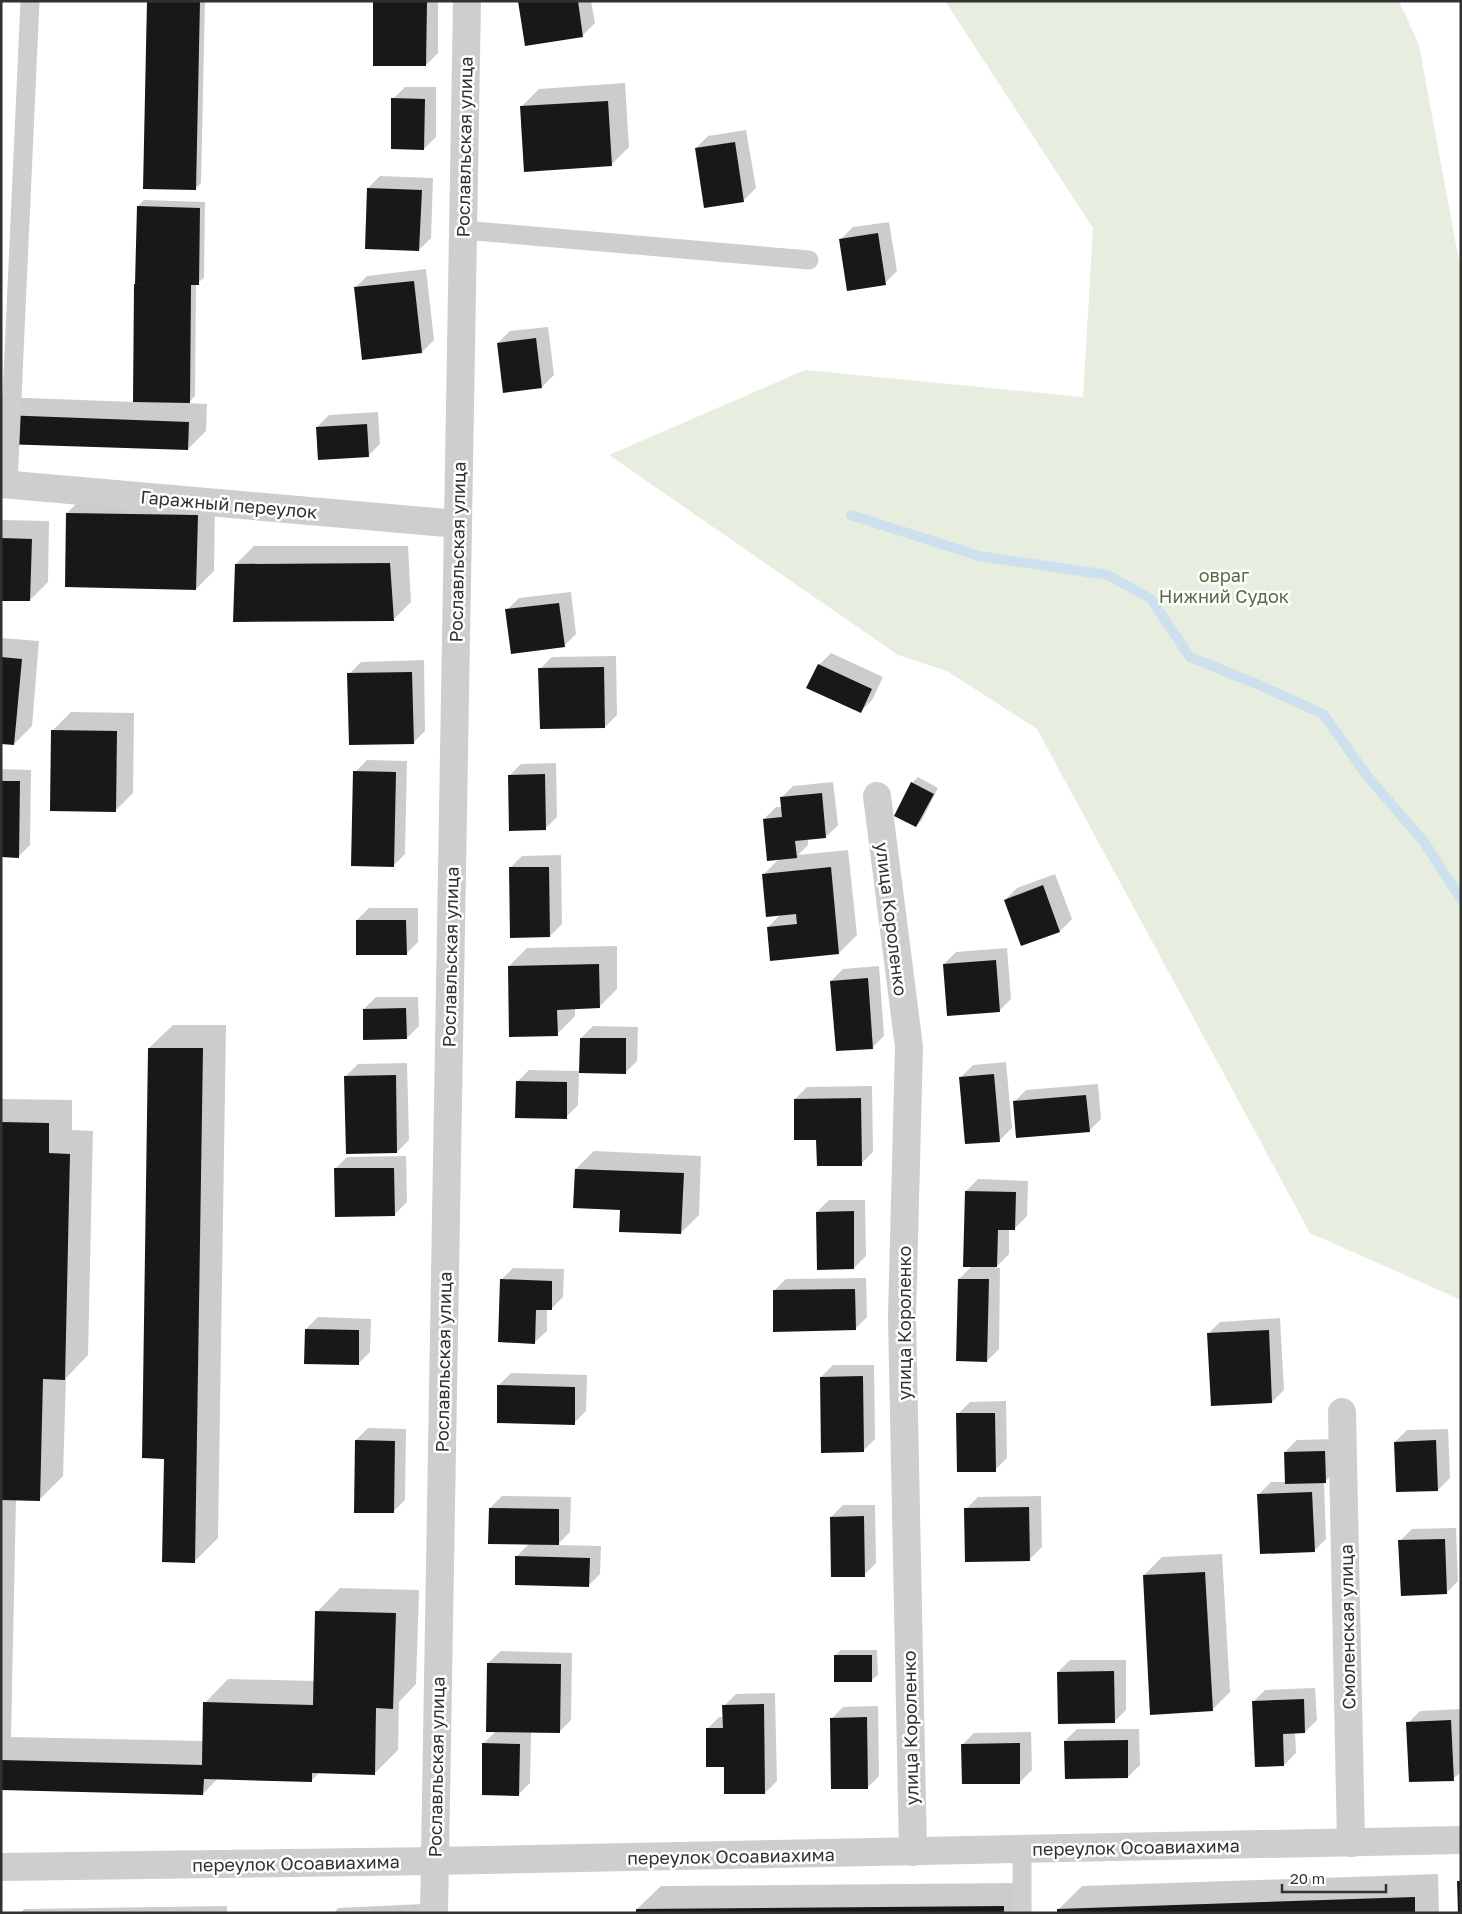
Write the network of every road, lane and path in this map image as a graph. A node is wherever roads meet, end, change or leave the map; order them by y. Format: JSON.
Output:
{"nodes":[{"id":1,"x":30,"y":1,"type":"edge"},
{"id":2,"x":467,"y":1,"type":"edge"},
{"id":3,"x":463,"y":230,"type":"junction"},
{"id":4,"x":809,"y":260,"type":"dead end"},
{"id":5,"x":5,"y":485,"type":"edge"},
{"id":6,"x":458,"y":524,"type":"junction"},
{"id":7,"x":877,"y":796,"type":"dead end"},
{"id":8,"x":1342,"y":1412,"type":"dead end"},
{"id":9,"x":1461,"y":1840,"type":"edge"},
{"id":10,"x":1351,"y":1843,"type":"junction"},
{"id":11,"x":1022,"y":1850,"type":"junction"},
{"id":12,"x":913,"y":1852,"type":"junction"},
{"id":13,"x":435,"y":1861,"type":"junction"},
{"id":14,"x":1,"y":1867,"type":"edge"},
{"id":15,"x":434,"y":1913,"type":"edge"},
{"id":16,"x":1022,"y":1913,"type":"edge"}],
"edges":[{"from":1,"to":5,"type":"lane"},
{"from":2,"to":3,"type":"street","name":"Рославльская улица"},
{"from":3,"to":4,"type":"lane"},
{"from":3,"to":6,"type":"street","name":"Рославльская улица"},
{"from":5,"to":6,"type":"street","name":"Гаражный переулок"},
{"from":6,"to":13,"type":"street","name":"Рославльская улица"},
{"from":7,"to":12,"type":"street","name":"улица Короленко"},
{"from":8,"to":10,"type":"street","name":"Смоленская улица"},
{"from":9,"to":10,"type":"street","name":"переулок Осоавиахима"},
{"from":10,"to":11,"type":"street","name":"переулок Осоавиахима"},
{"from":11,"to":12,"type":"street","name":"переулок Осоавиахима"},
{"from":11,"to":16,"type":"lane"},
{"from":12,"to":13,"type":"street","name":"переулок Осоавиахима"},
{"from":13,"to":14,"type":"street","name":"переулок Осоавиахима"},
{"from":13,"to":15,"type":"street","name":"Рославльская улица"}]}
